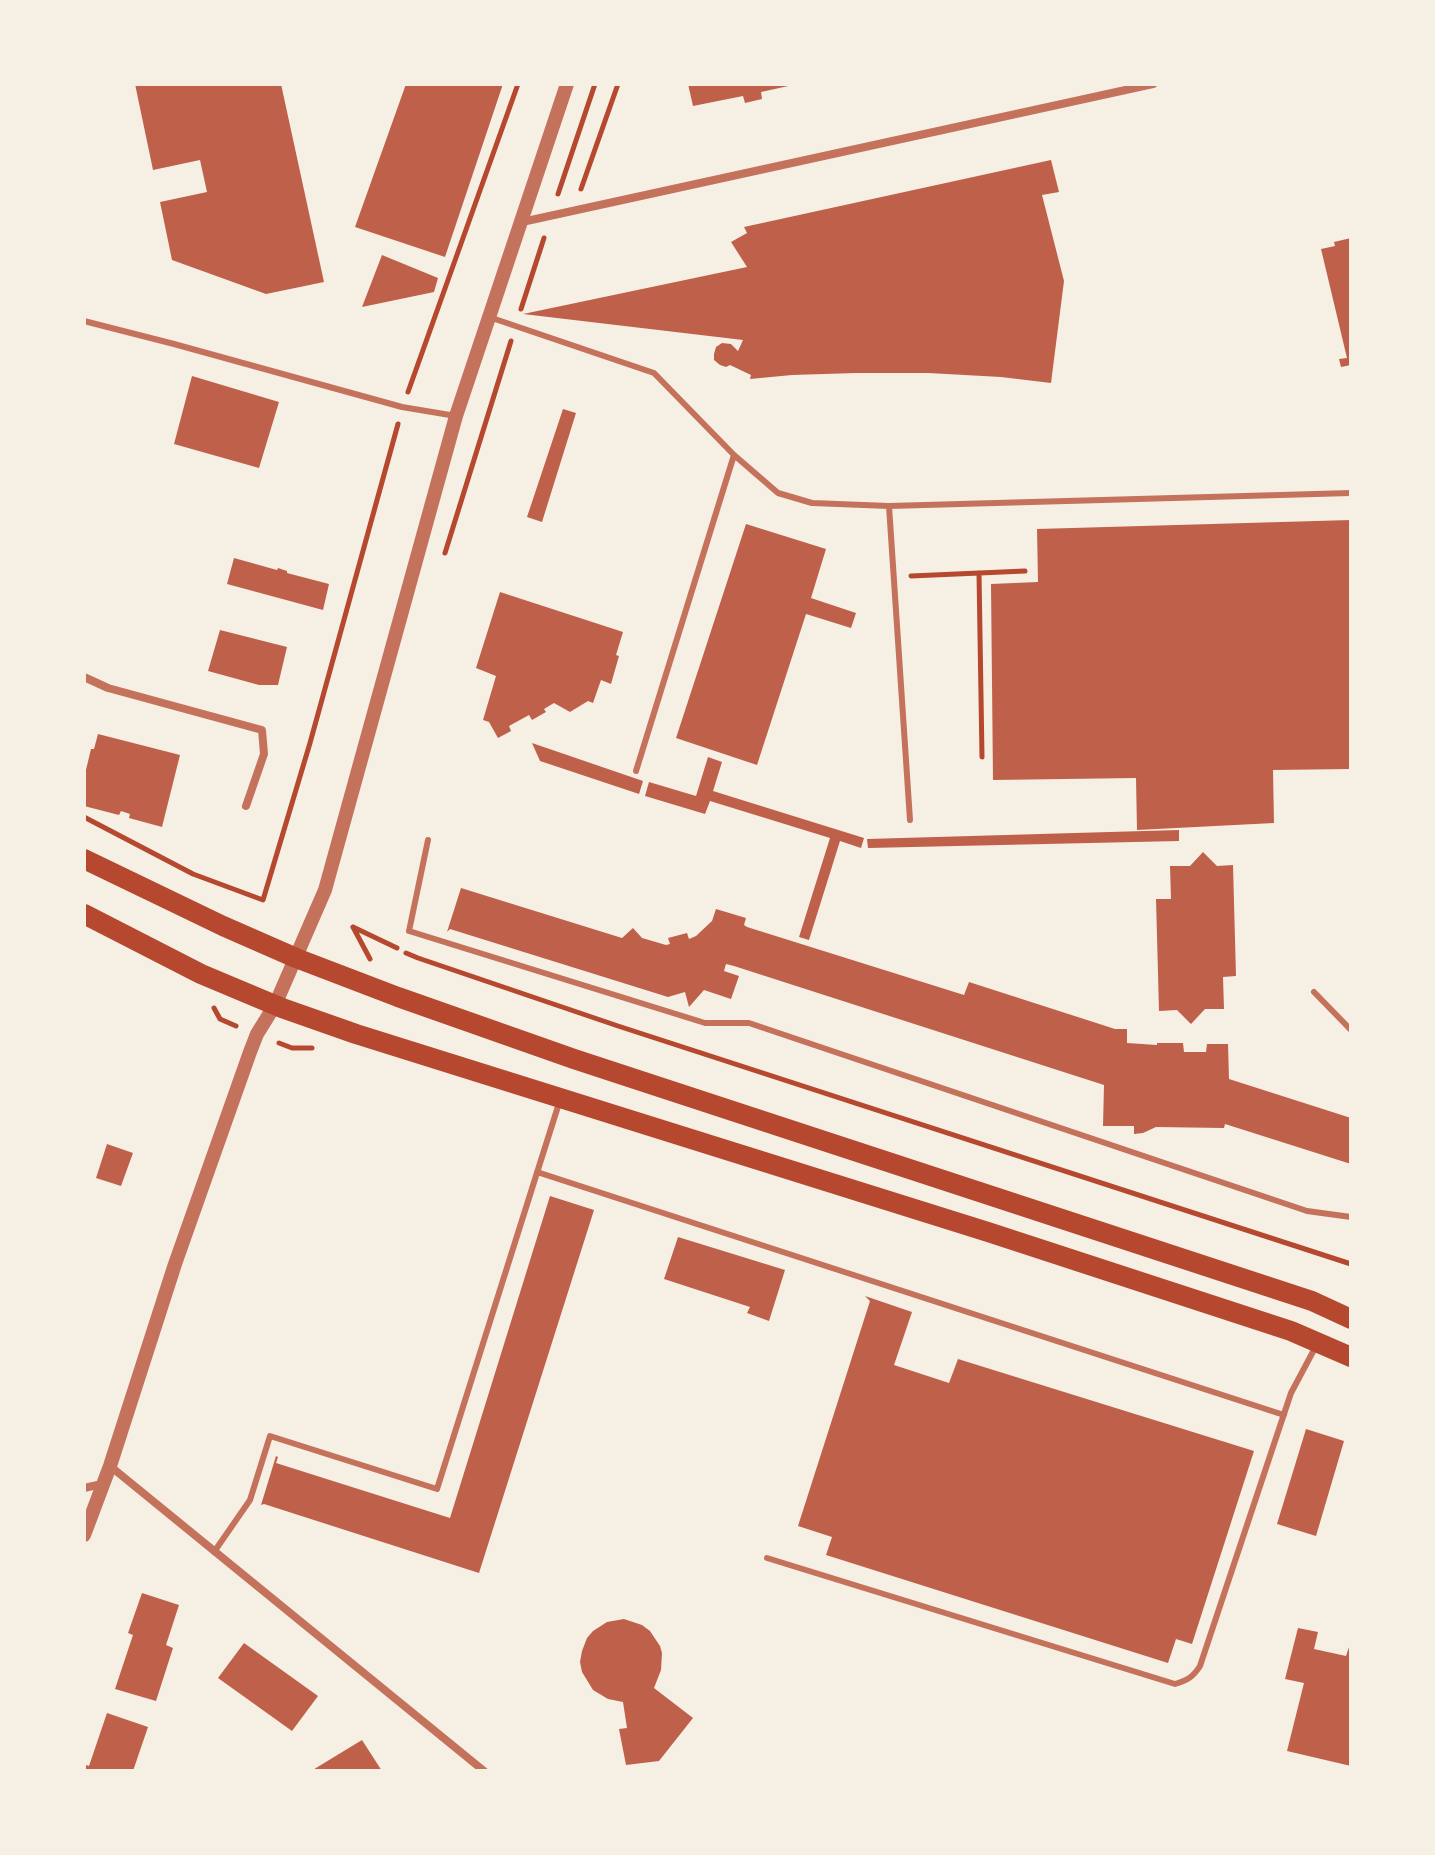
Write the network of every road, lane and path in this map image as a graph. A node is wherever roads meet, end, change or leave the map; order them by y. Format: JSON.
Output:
{"nodes":[{"id":1,"x":567,"y":84,"type":"edge"},
{"id":2,"x":595,"y":84,"type":"edge"},
{"id":3,"x":618,"y":84,"type":"edge"},
{"id":4,"x":1153,"y":84,"type":"edge"},
{"id":5,"x":573,"y":211,"type":"junction"},
{"id":6,"x":551,"y":216,"type":"junction"},
{"id":7,"x":522,"y":222,"type":"junction"},
{"id":8,"x":488,"y":317,"type":"junction"},
{"id":9,"x":84,"y":321,"type":"edge"},
{"id":10,"x":515,"y":327,"type":"junction"},
{"id":11,"x":456,"y":416,"type":"junction"},
{"id":12,"x":734,"y":455,"type":"junction"},
{"id":13,"x":1351,"y":493,"type":"edge"},
{"id":14,"x":889,"y":506,"type":"junction"},
{"id":15,"x":441,"y":567,"type":"dead end"},
{"id":16,"x":1025,"y":571,"type":"dead end"},
{"id":17,"x":979,"y":573,"type":"junction"},
{"id":18,"x":894,"y":576,"type":"junction"},
{"id":19,"x":84,"y":677,"type":"edge"},
{"id":20,"x":310,"y":743,"type":"dead end"},
{"id":21,"x":982,"y":757,"type":"dead end"},
{"id":22,"x":636,"y":771,"type":"dead end"},
{"id":23,"x":246,"y":806,"type":"dead end"},
{"id":24,"x":84,"y":817,"type":"edge"},
{"id":25,"x":910,"y":820,"type":"dead end"},
{"id":26,"x":110,"y":830,"type":"junction"},
{"id":27,"x":97,"y":833,"type":"dead end"},
{"id":28,"x":428,"y":840,"type":"dead end"},
{"id":29,"x":84,"y":859,"type":"edge"},
{"id":30,"x":84,"y":914,"type":"edge"},
{"id":31,"x":296,"y":958,"type":"junction"},
{"id":32,"x":372,"y":964,"type":"dead end"},
{"id":33,"x":1314,"y":992,"type":"dead end"},
{"id":34,"x":275,"y":1005,"type":"junction"},
{"id":35,"x":220,"y":1019,"type":"dead end"},
{"id":36,"x":242,"y":1028,"type":"dead end"},
{"id":37,"x":1351,"y":1030,"type":"edge"},
{"id":38,"x":275,"y":1041,"type":"dead end"},
{"id":39,"x":292,"y":1048,"type":"dead end"},
{"id":40,"x":561,"y":1099,"type":"junction"},
{"id":41,"x":537,"y":1172,"type":"junction"},
{"id":42,"x":1351,"y":1217,"type":"edge"},
{"id":43,"x":1351,"y":1264,"type":"edge"},
{"id":44,"x":1351,"y":1319,"type":"edge"},
{"id":45,"x":1318,"y":1342,"type":"junction"},
{"id":46,"x":1351,"y":1357,"type":"edge"},
{"id":47,"x":1284,"y":1415,"type":"junction"},
{"id":48,"x":110,"y":1466,"type":"junction"},
{"id":49,"x":102,"y":1484,"type":"junction"},
{"id":50,"x":84,"y":1488,"type":"edge"},
{"id":51,"x":84,"y":1535,"type":"edge"},
{"id":52,"x":214,"y":1552,"type":"junction"},
{"id":53,"x":767,"y":1558,"type":"dead end"},
{"id":54,"x":480,"y":1770,"type":"edge"}],
"edges":[{"from":1,"to":7,"type":"street"},
{"from":2,"to":6,"type":"path"},
{"from":3,"to":5,"type":"path"},
{"from":4,"to":5,"type":"street"},
{"from":5,"to":6,"type":"street"},
{"from":6,"to":7,"type":"street"},
{"from":6,"to":10,"type":"path"},
{"from":7,"to":8,"type":"street"},
{"from":8,"to":10,"type":"lane"},
{"from":8,"to":11,"type":"street"},
{"from":9,"to":11,"type":"lane"},
{"from":10,"to":12,"type":"lane"},
{"from":10,"to":15,"type":"path"},
{"from":11,"to":31,"type":"street"},
{"from":12,"to":14,"type":"lane"},
{"from":12,"to":22,"type":"lane"},
{"from":13,"to":14,"type":"lane"},
{"from":14,"to":18,"type":"lane"},
{"from":16,"to":17,"type":"path"},
{"from":17,"to":18,"type":"path"},
{"from":17,"to":21,"type":"path"},
{"from":18,"to":25,"type":"lane"},
{"from":19,"to":23,"type":"street"},
{"from":20,"to":26,"type":"path"},
{"from":24,"to":26,"type":"path"},
{"from":26,"to":27,"type":"path"},
{"from":28,"to":42,"type":"lane"},
{"from":29,"to":31,"type":"main road"},
{"from":30,"to":34,"type":"main road"},
{"from":31,"to":34,"type":"street"},
{"from":31,"to":44,"type":"main road"},
{"from":32,"to":43,"type":"path"},
{"from":33,"to":37,"type":"lane"},
{"from":34,"to":40,"type":"main road"},
{"from":34,"to":48,"type":"street"},
{"from":35,"to":36,"type":"path"},
{"from":38,"to":39,"type":"path"},
{"from":40,"to":41,"type":"lane"},
{"from":40,"to":45,"type":"main road"},
{"from":41,"to":47,"type":"lane"},
{"from":41,"to":52,"type":"lane"},
{"from":45,"to":46,"type":"main road"},
{"from":45,"to":47,"type":"lane"},
{"from":47,"to":53,"type":"lane"},
{"from":48,"to":49,"type":"street"},
{"from":48,"to":52,"type":"street"},
{"from":49,"to":50,"type":"street"},
{"from":49,"to":51,"type":"street"},
{"from":52,"to":54,"type":"street"}]}
